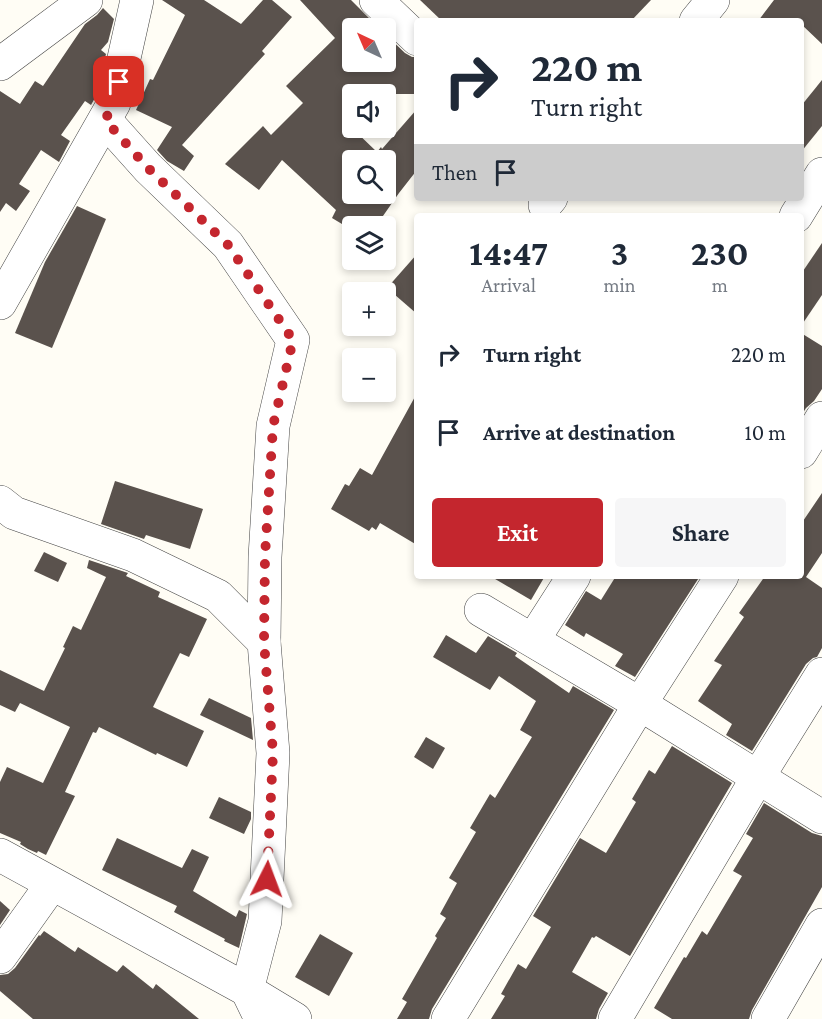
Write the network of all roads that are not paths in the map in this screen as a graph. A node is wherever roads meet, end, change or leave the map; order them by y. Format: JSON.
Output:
{"nodes":[{"id":1,"x":87,"y":0,"type":"edge"},
{"id":2,"x":137,"y":0,"type":"edge"},
{"id":3,"x":376,"y":0,"type":"edge"},
{"id":4,"x":713,"y":0,"type":"edge"},
{"id":5,"x":698,"y":18,"type":"edge"},
{"id":6,"x":414,"y":36,"type":"edge"},
{"id":7,"x":0,"y":64,"type":"edge"},
{"id":8,"x":105,"y":120,"type":"junction"},
{"id":9,"x":819,"y":182,"type":"edge"},
{"id":10,"x":798,"y":213,"type":"edge"},
{"id":11,"x":0,"y":303,"type":"edge"},
{"id":12,"x":0,"y":502,"type":"edge"},
{"id":13,"x":572,"y":579,"type":"edge"},
{"id":14,"x":720,"y":579,"type":"edge"},
{"id":15,"x":481,"y":610,"type":"dead end"},
{"id":16,"x":533,"y":640,"type":"junction"},
{"id":17,"x":264,"y":642,"type":"junction"},
{"id":18,"x":822,"y":674,"type":"edge"},
{"id":19,"x":640,"y":704,"type":"junction"},
{"id":20,"x":758,"y":777,"type":"junction"},
{"id":21,"x":822,"y":817,"type":"edge"},
{"id":22,"x":0,"y":855,"type":"edge"},
{"id":23,"x":52,"y":884,"type":"junction"},
{"id":24,"x":822,"y":925,"type":"edge"},
{"id":25,"x":0,"y":957,"type":"edge"},
{"id":26,"x":247,"y":990,"type":"junction"},
{"id":27,"x":261,"y":1019,"type":"edge"},
{"id":28,"x":296,"y":1019,"type":"edge"},
{"id":29,"x":448,"y":1019,"type":"edge"},
{"id":30,"x":615,"y":1019,"type":"edge"},
{"id":31,"x":768,"y":1019,"type":"edge"}],
"edges":[{"from":1,"to":7,"type":"street"},
{"from":2,"to":8,"type":"street"},
{"from":3,"to":6,"type":"street"},
{"from":4,"to":5,"type":"street"},
{"from":8,"to":11,"type":"street"},
{"from":8,"to":17,"type":"street"},
{"from":9,"to":10,"type":"street"},
{"from":12,"to":17,"type":"street"},
{"from":13,"to":16,"type":"street"},
{"from":14,"to":19,"type":"street"},
{"from":15,"to":16,"type":"street"},
{"from":16,"to":19,"type":"street"},
{"from":17,"to":26,"type":"street"},
{"from":18,"to":20,"type":"street"},
{"from":19,"to":20,"type":"street"},
{"from":19,"to":29,"type":"street"},
{"from":20,"to":21,"type":"street"},
{"from":20,"to":30,"type":"street"},
{"from":22,"to":23,"type":"street"},
{"from":23,"to":25,"type":"street"},
{"from":23,"to":26,"type":"street"},
{"from":24,"to":31,"type":"street"},
{"from":26,"to":27,"type":"street"},
{"from":26,"to":28,"type":"street"}]}
